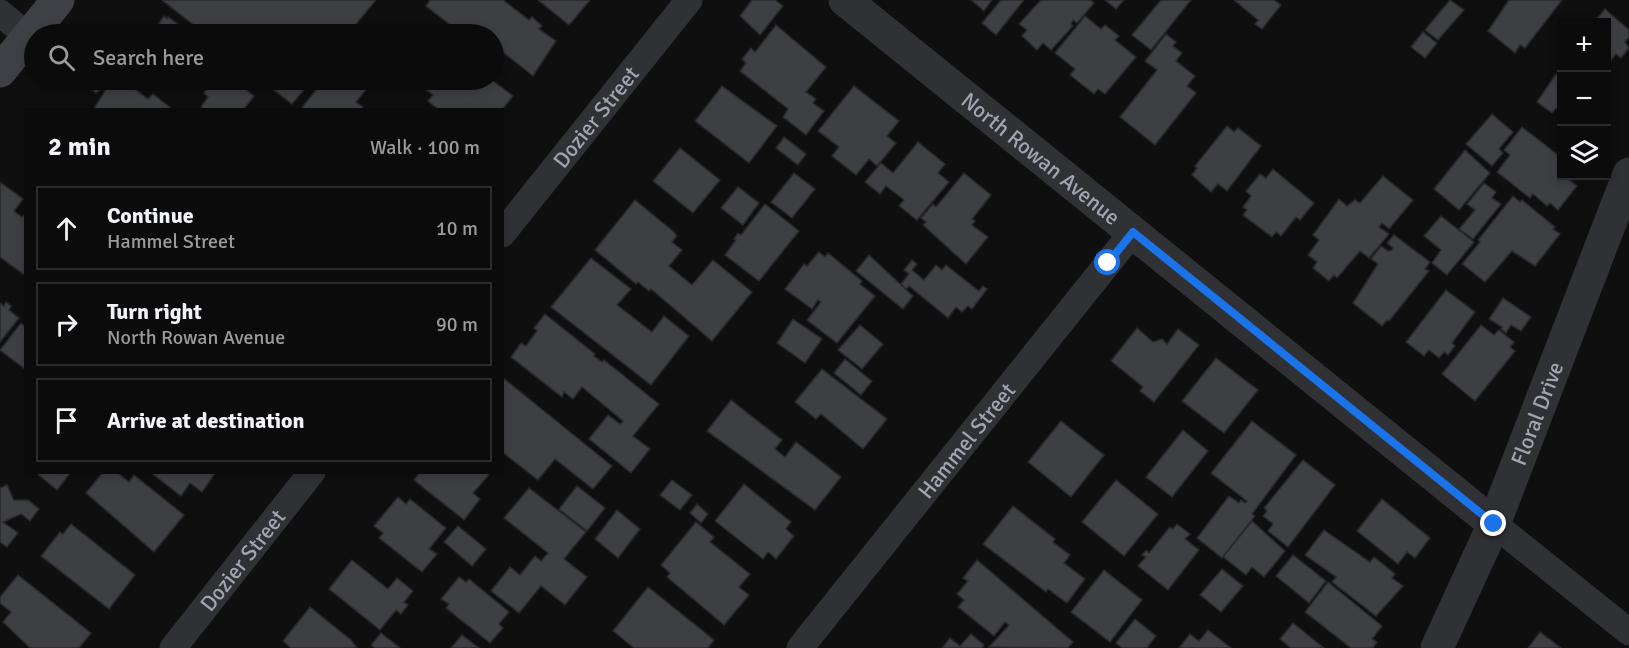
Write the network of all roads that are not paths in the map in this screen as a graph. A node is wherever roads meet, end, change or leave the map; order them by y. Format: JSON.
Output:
{"nodes":[{"id":1,"x":58,"y":0,"type":"edge"},
{"id":2,"x":689,"y":0,"type":"edge"},
{"id":3,"x":845,"y":0,"type":"edge"},
{"id":4,"x":0,"y":13,"type":"edge"},
{"id":5,"x":38,"y":24,"type":"edge"},
{"id":6,"x":24,"y":33,"type":"edge"},
{"id":7,"x":24,"y":41,"type":"edge"},
{"id":8,"x":0,"y":71,"type":"edge"},
{"id":9,"x":1629,"y":174,"type":"edge"},
{"id":10,"x":504,"y":231,"type":"edge"},
{"id":11,"x":1133,"y":232,"type":"junction"},
{"id":12,"x":310,"y":474,"type":"edge"},
{"id":13,"x":1494,"y":524,"type":"junction"},
{"id":14,"x":1629,"y":632,"type":"edge"},
{"id":15,"x":173,"y":648,"type":"edge"},
{"id":16,"x":800,"y":648,"type":"edge"},
{"id":17,"x":1437,"y":648,"type":"edge"}],
"edges":[{"from":1,"to":5,"type":"main road"},
{"from":2,"to":10,"type":"street","name":"Dozier Street"},
{"from":3,"to":11,"type":"street","name":"North Rowan Avenue"},
{"from":4,"to":6,"type":"street"},
{"from":7,"to":8,"type":"main road"},
{"from":9,"to":13,"type":"street","name":"Floral Drive"},
{"from":11,"to":13,"type":"street","name":"North Rowan Avenue"},
{"from":11,"to":16,"type":"street","name":"Hammel Street"},
{"from":12,"to":15,"type":"street","name":"Dozier Street"},
{"from":13,"to":14,"type":"street","name":"North Rowan Avenue"},
{"from":13,"to":17,"type":"street","name":"Floral Drive"}]}
